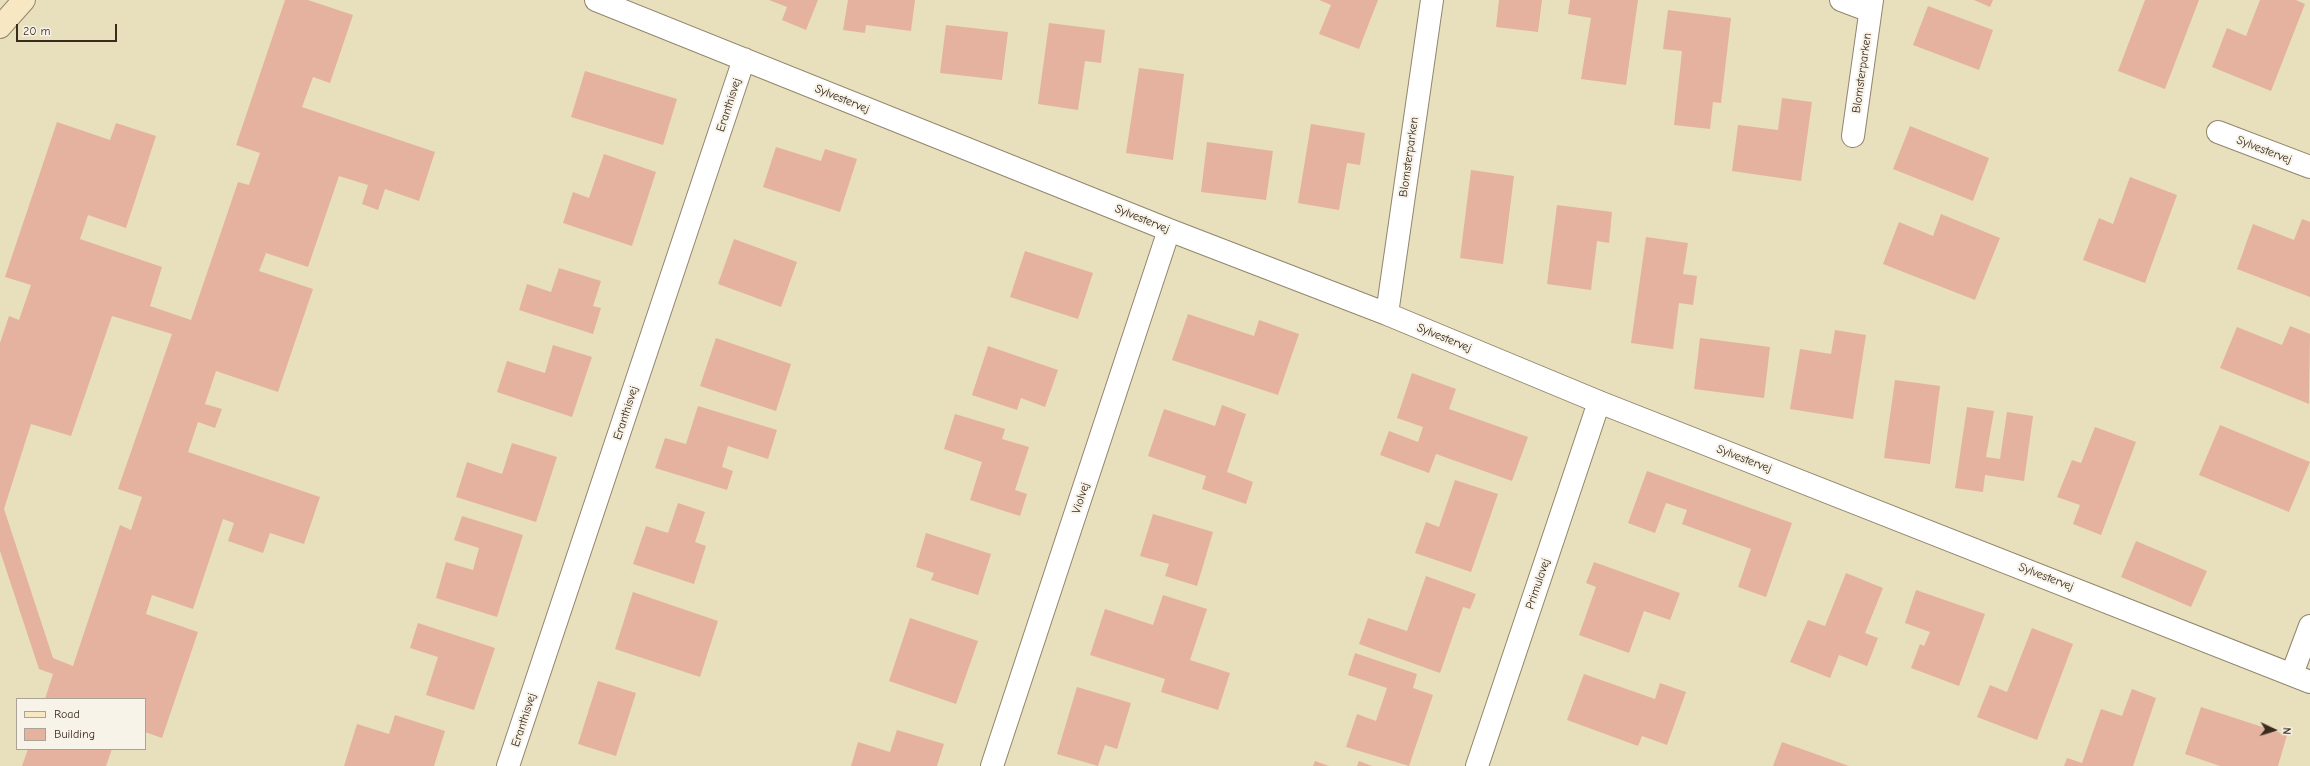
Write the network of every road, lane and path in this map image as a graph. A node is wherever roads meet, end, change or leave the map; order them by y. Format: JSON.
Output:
{"nodes":[{"id":1,"x":24,"y":0,"type":"edge"},
{"id":2,"x":596,"y":0,"type":"edge"},
{"id":3,"x":1432,"y":0,"type":"edge"},
{"id":4,"x":1841,"y":0,"type":"edge"},
{"id":5,"x":1871,"y":6,"type":"edge"},
{"id":6,"x":0,"y":27,"type":"edge"},
{"id":7,"x":744,"y":59,"type":"junction"},
{"id":8,"x":2218,"y":132,"type":"dead end"},
{"id":9,"x":1853,"y":136,"type":"dead end"},
{"id":10,"x":2310,"y":167,"type":"edge"},
{"id":11,"x":1169,"y":230,"type":"junction"},
{"id":12,"x":1387,"y":314,"type":"junction"},
{"id":13,"x":1599,"y":402,"type":"junction"},
{"id":14,"x":2310,"y":626,"type":"edge"},
{"id":15,"x":2301,"y":678,"type":"edge"},
{"id":16,"x":508,"y":766,"type":"edge"},
{"id":17,"x":992,"y":766,"type":"edge"},
{"id":18,"x":1477,"y":766,"type":"edge"}],
"edges":[{"from":1,"to":6,"type":"street"},
{"from":2,"to":7,"type":"street","name":"Sylvestervej"},
{"from":3,"to":12,"type":"street","name":"Blomsterparken"},
{"from":4,"to":5,"type":"street","name":"Blomsterparken"},
{"from":5,"to":9,"type":"street","name":"Blomsterparken"},
{"from":7,"to":11,"type":"street","name":"Sylvestervej"},
{"from":7,"to":16,"type":"street","name":"Eranthisvej"},
{"from":8,"to":10,"type":"street","name":"Sylvestervej"},
{"from":11,"to":12,"type":"street","name":"Sylvestervej"},
{"from":11,"to":17,"type":"street","name":"Violvej"},
{"from":12,"to":13,"type":"street","name":"Sylvestervej"},
{"from":13,"to":15,"type":"street","name":"Sylvestervej"},
{"from":13,"to":18,"type":"street","name":"Primulavej"},
{"from":14,"to":15,"type":"street","name":"Sylvestervej"}]}
